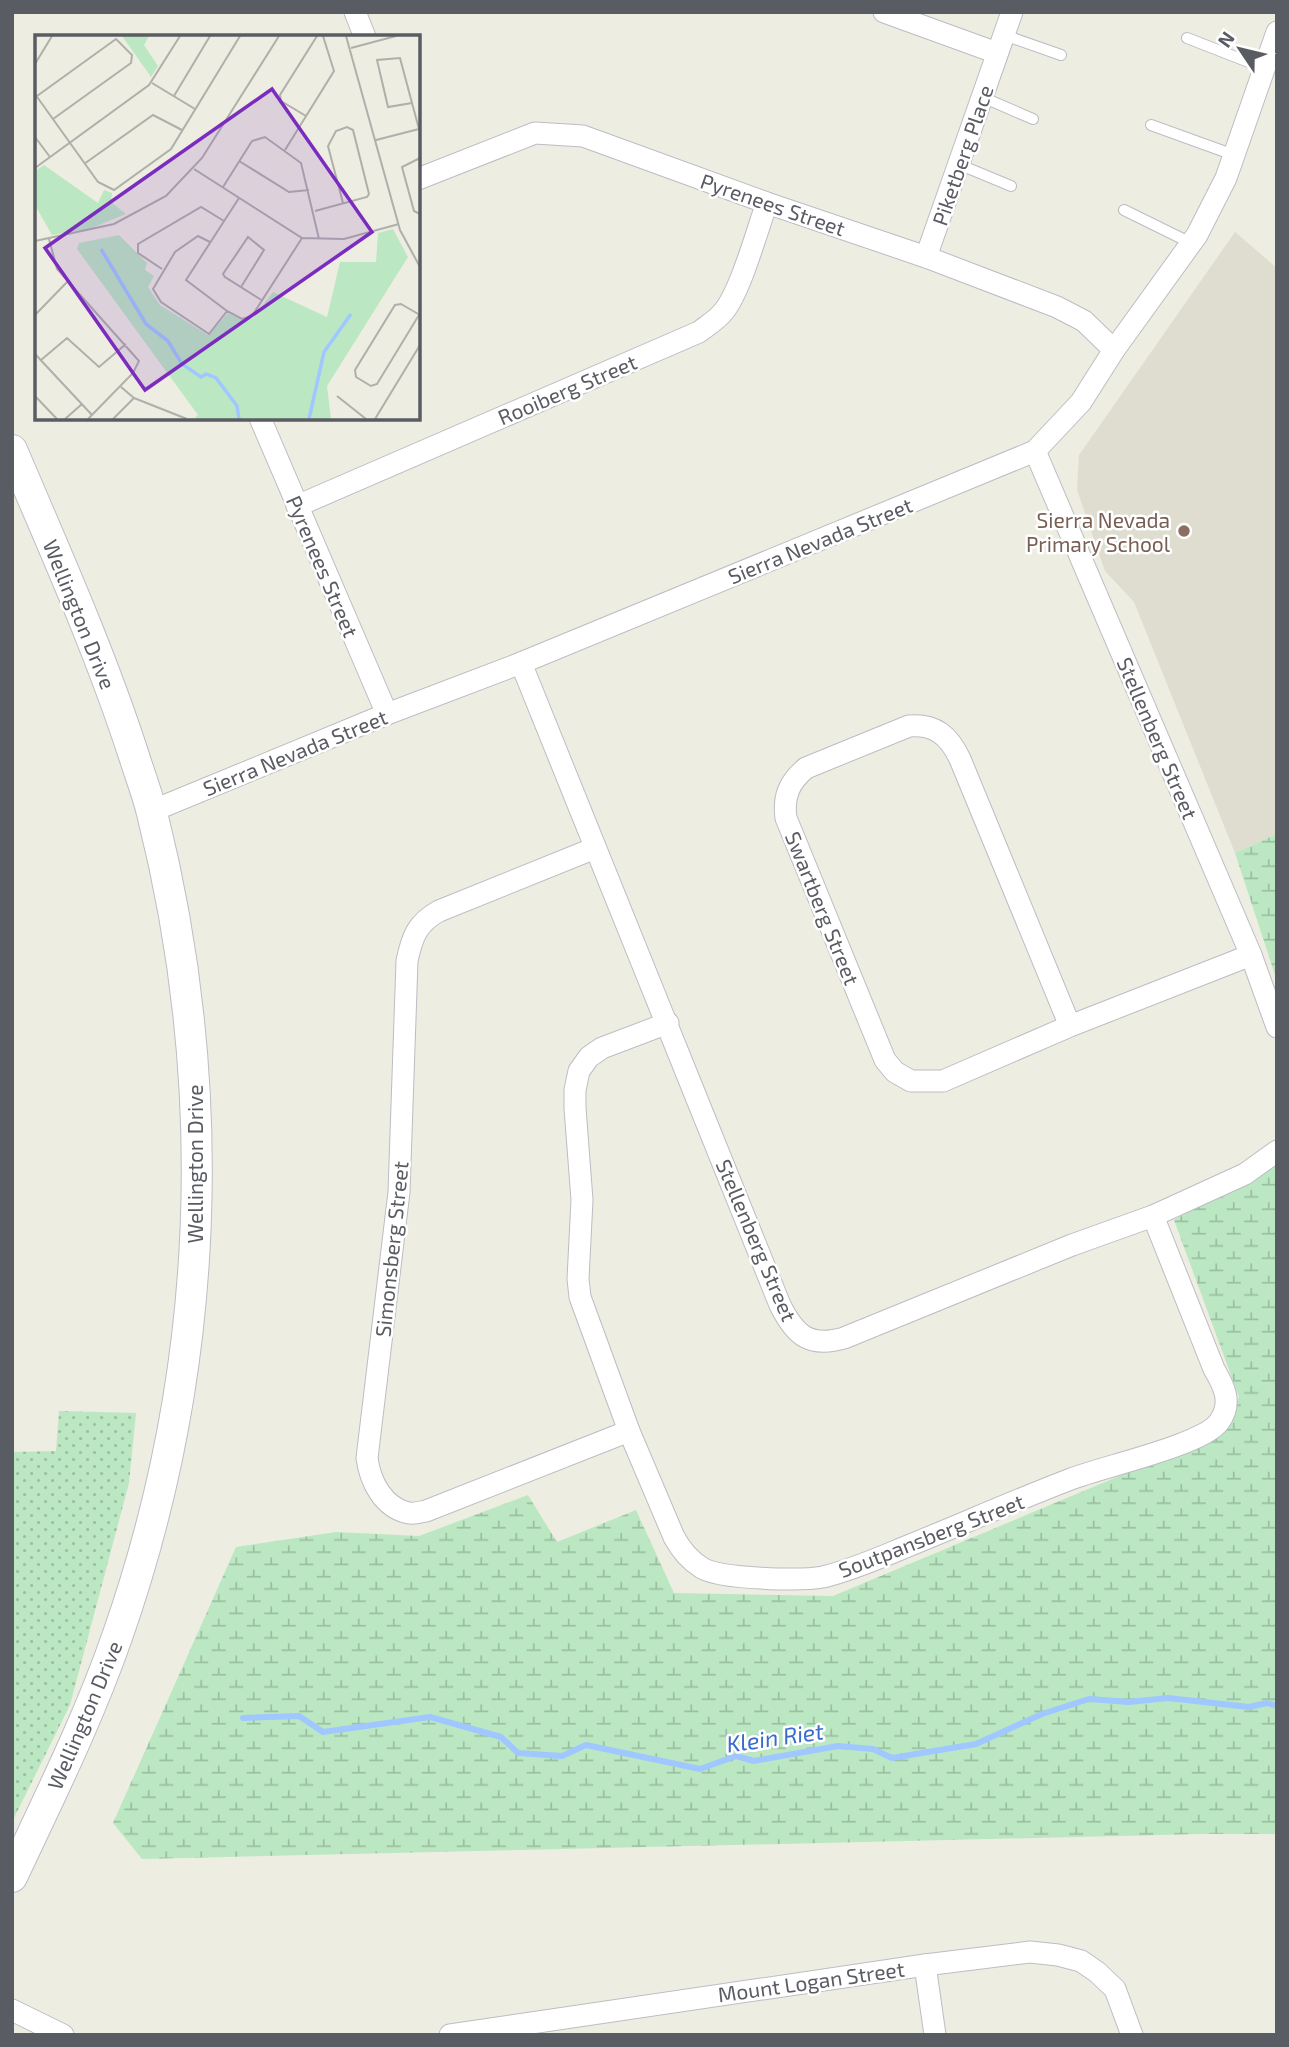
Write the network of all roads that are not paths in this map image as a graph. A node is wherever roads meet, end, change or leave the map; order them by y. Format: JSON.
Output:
{"nodes":[{"id":1,"x":355,"y":12,"type":"edge"},
{"id":2,"x":884,"y":12,"type":"edge"},
{"id":3,"x":1012,"y":12,"type":"edge"},
{"id":4,"x":1277,"y":32,"type":"edge"},
{"id":5,"x":364,"y":35,"type":"edge"},
{"id":6,"x":1187,"y":38,"type":"dead end"},
{"id":7,"x":1001,"y":44,"type":"junction"},
{"id":8,"x":1061,"y":55,"type":"dead end"},
{"id":9,"x":1264,"y":68,"type":"junction"},
{"id":10,"x":982,"y":97,"type":"junction"},
{"id":11,"x":1033,"y":119,"type":"dead end"},
{"id":12,"x":1151,"y":125,"type":"dead end"},
{"id":13,"x":1234,"y":155,"type":"junction"},
{"id":14,"x":958,"y":164,"type":"junction"},
{"id":15,"x":420,"y":174,"type":"edge"},
{"id":16,"x":1011,"y":186,"type":"dead end"},
{"id":17,"x":767,"y":203,"type":"junction"},
{"id":18,"x":1124,"y":210,"type":"dead end"},
{"id":19,"x":1191,"y":243,"type":"junction"},
{"id":20,"x":926,"y":257,"type":"junction"},
{"id":21,"x":1115,"y":350,"type":"junction"},
{"id":22,"x":261,"y":420,"type":"edge"},
{"id":23,"x":12,"y":450,"type":"edge"},
{"id":24,"x":1035,"y":451,"type":"junction"},
{"id":25,"x":297,"y":506,"type":"junction"},
{"id":26,"x":521,"y":663,"type":"junction"},
{"id":27,"x":387,"y":715,"type":"junction"},
{"id":28,"x":152,"y":811,"type":"junction"},
{"id":29,"x":595,"y":848,"type":"junction"},
{"id":30,"x":1251,"y":955,"type":"junction"},
{"id":31,"x":668,"y":1023,"type":"junction"},
{"id":32,"x":1070,"y":1026,"type":"junction"},
{"id":33,"x":1277,"y":1027,"type":"edge"},
{"id":34,"x":1277,"y":1151,"type":"edge"},
{"id":35,"x":1153,"y":1216,"type":"junction"},
{"id":36,"x":629,"y":1431,"type":"junction"},
{"id":37,"x":12,"y":1877,"type":"edge"},
{"id":38,"x":925,"y":1965,"type":"junction"},
{"id":39,"x":12,"y":2010,"type":"edge"},
{"id":40,"x":63,"y":2035,"type":"edge"},
{"id":41,"x":450,"y":2035,"type":"edge"},
{"id":42,"x":934,"y":2035,"type":"edge"},
{"id":43,"x":1132,"y":2035,"type":"edge"}],
"edges":[{"from":1,"to":5,"type":"street"},
{"from":2,"to":7,"type":"street"},
{"from":3,"to":7,"type":"street","name":"Piketberg Place"},
{"from":4,"to":9,"type":"street","name":"Sierra Nevada Street"},
{"from":6,"to":9,"type":"lane"},
{"from":7,"to":8,"type":"lane"},
{"from":7,"to":10,"type":"street","name":"Piketberg Place"},
{"from":9,"to":13,"type":"street","name":"Sierra Nevada Street"},
{"from":10,"to":11,"type":"lane"},
{"from":10,"to":14,"type":"street","name":"Piketberg Place"},
{"from":12,"to":13,"type":"lane"},
{"from":13,"to":19,"type":"street","name":"Sierra Nevada Street"},
{"from":14,"to":16,"type":"lane"},
{"from":14,"to":20,"type":"street","name":"Piketberg Place"},
{"from":15,"to":17,"type":"street","name":"Pyrenees Street"},
{"from":17,"to":20,"type":"street","name":"Pyrenees Street"},
{"from":17,"to":25,"type":"street","name":"Rooiberg Street"},
{"from":18,"to":19,"type":"lane"},
{"from":19,"to":21,"type":"street","name":"Sierra Nevada Street"},
{"from":20,"to":21,"type":"street","name":"Pyrenees Street"},
{"from":21,"to":24,"type":"street","name":"Sierra Nevada Street"},
{"from":22,"to":25,"type":"street","name":"Pyrenees Street"},
{"from":23,"to":28,"type":"street","name":"Wellington Drive"},
{"from":24,"to":26,"type":"street","name":"Sierra Nevada Street"},
{"from":24,"to":30,"type":"street","name":"Stellenberg Street"},
{"from":25,"to":27,"type":"street","name":"Pyrenees Street"},
{"from":26,"to":27,"type":"street","name":"Sierra Nevada Street"},
{"from":26,"to":29,"type":"street","name":"Stellenberg Street"},
{"from":27,"to":28,"type":"street","name":"Sierra Nevada Street"},
{"from":28,"to":37,"type":"street","name":"Wellington Drive"},
{"from":29,"to":31,"type":"street","name":"Stellenberg Street"},
{"from":29,"to":36,"type":"street","name":"Simonsberg Street"},
{"from":30,"to":32,"type":"street","name":"Swartberg Street"},
{"from":30,"to":33,"type":"street","name":"Stellenberg Street"},
{"from":31,"to":35,"type":"street","name":"Stellenberg Street"},
{"from":31,"to":36,"type":"street","name":"Soutpansberg Street"},
{"from":32,"to":32,"type":"street","name":"Swartberg Street"},
{"from":34,"to":35,"type":"street","name":"Stellenberg Street"},
{"from":35,"to":36,"type":"street","name":"Soutpansberg Street"},
{"from":38,"to":41,"type":"street","name":"Mount Logan Street"},
{"from":38,"to":42,"type":"street"},
{"from":38,"to":43,"type":"street","name":"Mount Logan Street"},
{"from":39,"to":40,"type":"street"}]}
